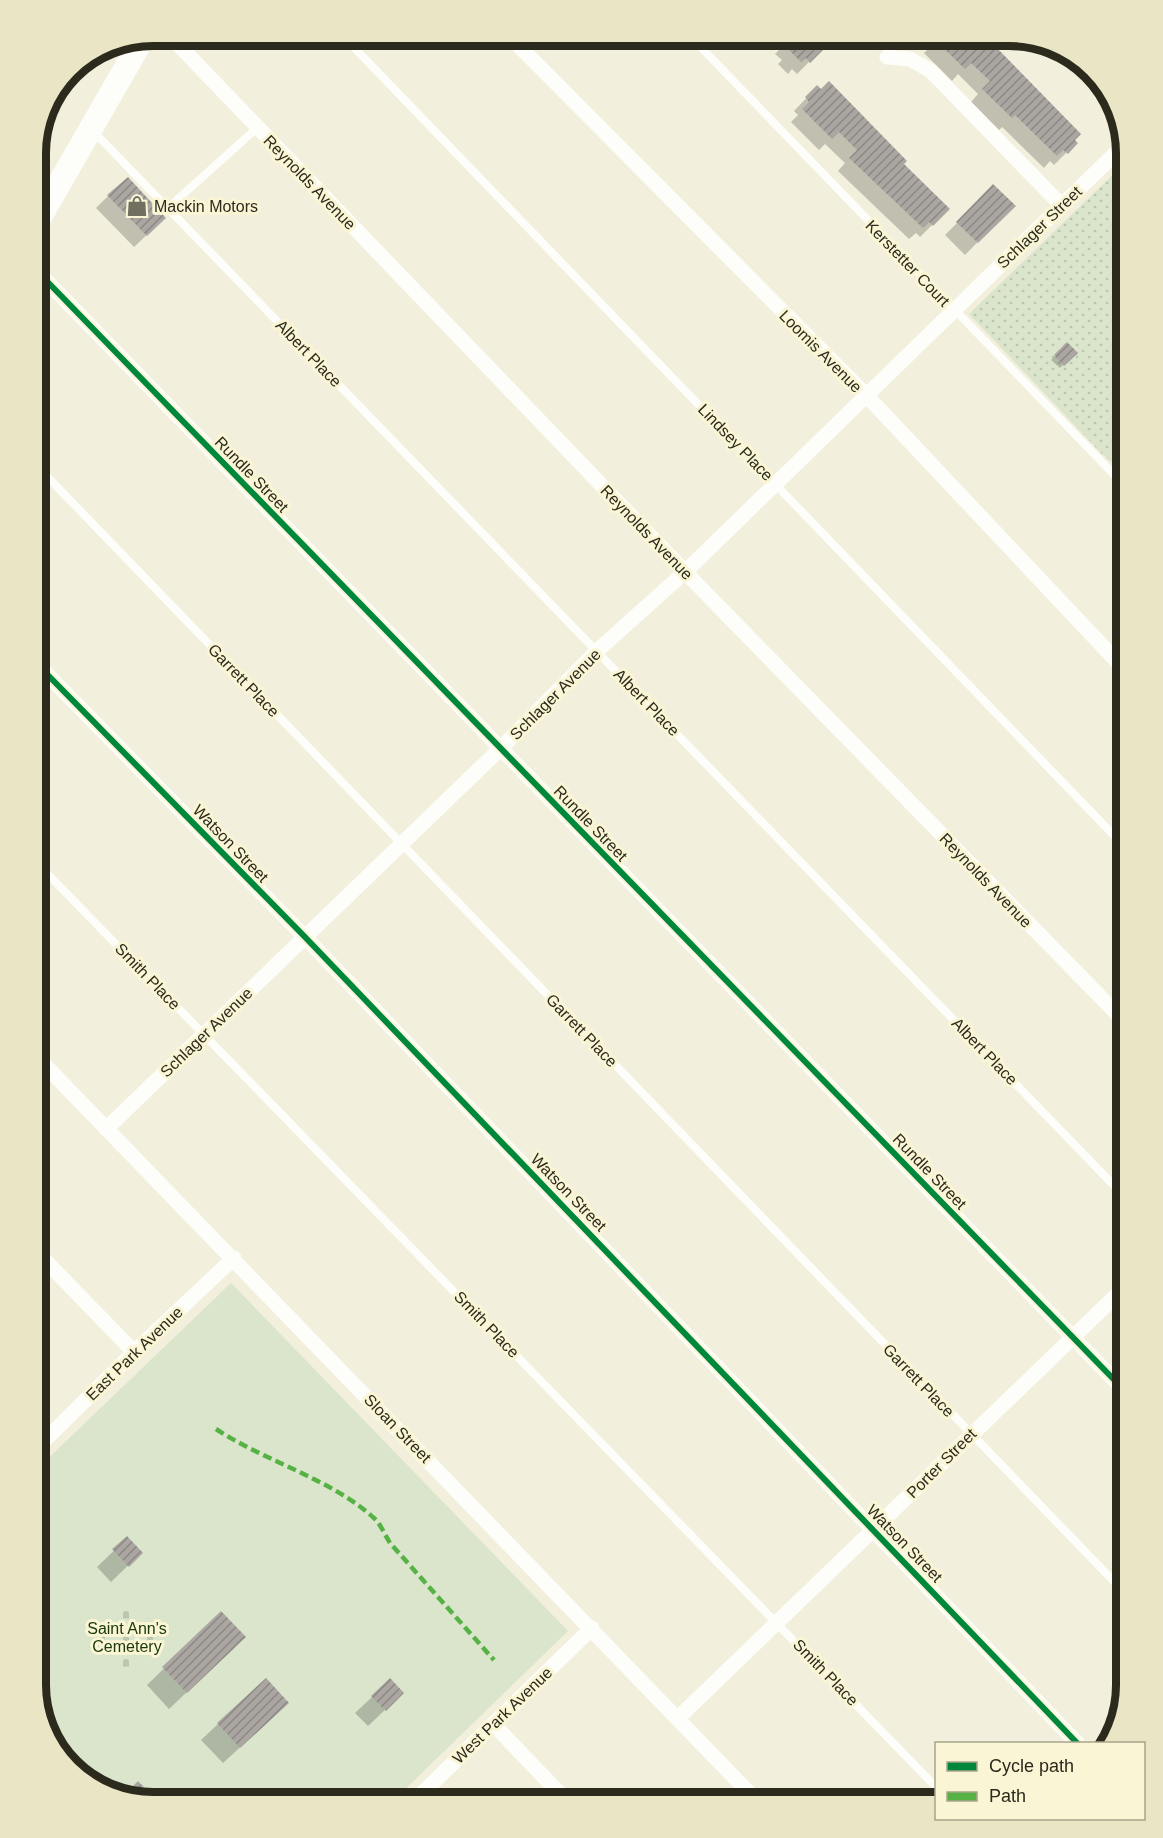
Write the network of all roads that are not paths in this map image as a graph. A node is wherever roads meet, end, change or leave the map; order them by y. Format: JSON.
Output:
{"nodes":[{"id":1,"x":182,"y":47,"type":"edge"},
{"id":2,"x":354,"y":47,"type":"edge"},
{"id":3,"x":520,"y":47,"type":"edge"},
{"id":4,"x":701,"y":47,"type":"edge"},
{"id":5,"x":136,"y":49,"type":"edge"},
{"id":6,"x":888,"y":57,"type":"dead end"},
{"id":7,"x":258,"y":127,"type":"junction"},
{"id":8,"x":91,"y":129,"type":"junction"},
{"id":9,"x":1116,"y":153,"type":"edge"},
{"id":10,"x":47,"y":205,"type":"edge"},
{"id":11,"x":1061,"y":205,"type":"junction"},
{"id":12,"x":168,"y":208,"type":"junction"},
{"id":13,"x":47,"y":281,"type":"edge"},
{"id":14,"x":954,"y":310,"type":"junction"},
{"id":15,"x":866,"y":395,"type":"junction"},
{"id":16,"x":47,"y":476,"type":"edge"},
{"id":17,"x":1116,"y":477,"type":"edge"},
{"id":18,"x":775,"y":482,"type":"junction"},
{"id":19,"x":685,"y":573,"type":"junction"},
{"id":20,"x":598,"y":651,"type":"junction"},
{"id":21,"x":1116,"y":660,"type":"edge"},
{"id":22,"x":47,"y":674,"type":"edge"},
{"id":23,"x":500,"y":749,"type":"junction"},
{"id":24,"x":1116,"y":838,"type":"edge"},
{"id":25,"x":402,"y":844,"type":"junction"},
{"id":26,"x":47,"y":873,"type":"edge"},
{"id":27,"x":304,"y":936,"type":"junction"},
{"id":28,"x":1116,"y":1013,"type":"edge"},
{"id":29,"x":205,"y":1034,"type":"junction"},
{"id":30,"x":46,"y":1067,"type":"edge"},
{"id":31,"x":106,"y":1129,"type":"junction"},
{"id":32,"x":1116,"y":1188,"type":"edge"},
{"id":33,"x":234,"y":1258,"type":"junction"},
{"id":34,"x":46,"y":1262,"type":"edge"},
{"id":35,"x":1116,"y":1295,"type":"edge"},
{"id":36,"x":1073,"y":1336,"type":"junction"},
{"id":37,"x":134,"y":1352,"type":"junction"},
{"id":38,"x":1116,"y":1381,"type":"edge"},
{"id":39,"x":46,"y":1433,"type":"edge"},
{"id":40,"x":970,"y":1433,"type":"junction"},
{"id":41,"x":875,"y":1530,"type":"junction"},
{"id":42,"x":1116,"y":1584,"type":"edge"},
{"id":43,"x":778,"y":1621,"type":"junction"},
{"id":44,"x":592,"y":1628,"type":"junction"},
{"id":45,"x":678,"y":1718,"type":"junction"},
{"id":46,"x":493,"y":1724,"type":"junction"},
{"id":47,"x":1077,"y":1742,"type":"edge"},
{"id":48,"x":935,"y":1786,"type":"edge"},
{"id":49,"x":423,"y":1791,"type":"edge"},
{"id":50,"x":558,"y":1791,"type":"edge"},
{"id":51,"x":748,"y":1792,"type":"edge"}],
"edges":[{"from":1,"to":7,"type":"street","name":"Reynolds Avenue"},
{"from":2,"to":18,"type":"lane","name":"Lindsey Place"},
{"from":3,"to":15,"type":"street","name":"Loomis Avenue"},
{"from":4,"to":14,"type":"lane","name":"Kerstetter Court"},
{"from":5,"to":8,"type":"main road"},
{"from":6,"to":11,"type":"street"},
{"from":7,"to":12,"type":"lane"},
{"from":7,"to":19,"type":"street","name":"Reynolds Avenue"},
{"from":8,"to":10,"type":"main road"},
{"from":8,"to":12,"type":"lane","name":"Albert Place"},
{"from":9,"to":11,"type":"street","name":"Schlager Street"},
{"from":11,"to":14,"type":"street","name":"Schlager Street"},
{"from":12,"to":20,"type":"lane","name":"Albert Place"},
{"from":13,"to":23,"type":"street","name":"Rundle Street"},
{"from":14,"to":15,"type":"street","name":"Schlager Avenue"},
{"from":14,"to":17,"type":"lane","name":"Kerstetter Court"},
{"from":15,"to":18,"type":"street","name":"Schlager Avenue"},
{"from":15,"to":21,"type":"street","name":"Loomis Avenue"},
{"from":16,"to":25,"type":"lane","name":"Garrett Place"},
{"from":18,"to":19,"type":"street","name":"Schlager Avenue"},
{"from":18,"to":24,"type":"lane","name":"Lindsey Place"},
{"from":19,"to":20,"type":"street","name":"Schlager Avenue"},
{"from":19,"to":28,"type":"street","name":"Reynolds Avenue"},
{"from":20,"to":23,"type":"street","name":"Schlager Avenue"},
{"from":20,"to":32,"type":"lane","name":"Albert Place"},
{"from":22,"to":27,"type":"street","name":"Watson Street"},
{"from":23,"to":25,"type":"street","name":"Schlager Avenue"},
{"from":23,"to":36,"type":"street","name":"Rundle Street"},
{"from":25,"to":27,"type":"street","name":"Schlager Avenue"},
{"from":25,"to":40,"type":"lane","name":"Garrett Place"},
{"from":26,"to":29,"type":"lane","name":"Smith Place"},
{"from":27,"to":29,"type":"street","name":"Schlager Avenue"},
{"from":27,"to":41,"type":"street","name":"Watson Street"},
{"from":29,"to":31,"type":"street","name":"Schlager Avenue"},
{"from":29,"to":43,"type":"lane","name":"Smith Place"},
{"from":30,"to":31,"type":"street","name":"Sloan Street"},
{"from":31,"to":33,"type":"street","name":"Sloan Street"},
{"from":33,"to":37,"type":"street","name":"East Park Avenue"},
{"from":33,"to":44,"type":"street","name":"Sloan Street"},
{"from":34,"to":37,"type":"street"},
{"from":35,"to":36,"type":"street","name":"Porter Street"},
{"from":36,"to":38,"type":"street","name":"Rundle Street"},
{"from":36,"to":40,"type":"street","name":"Porter Street"},
{"from":37,"to":39,"type":"street","name":"East Park Avenue"},
{"from":40,"to":41,"type":"street","name":"Porter Street"},
{"from":40,"to":42,"type":"lane","name":"Garrett Place"},
{"from":41,"to":43,"type":"street","name":"Porter Street"},
{"from":41,"to":47,"type":"street","name":"Watson Street"},
{"from":43,"to":45,"type":"street","name":"Porter Street"},
{"from":43,"to":48,"type":"lane","name":"Smith Place"},
{"from":44,"to":45,"type":"street","name":"Sloan Street"},
{"from":44,"to":46,"type":"street","name":"West Park Avenue"},
{"from":45,"to":51,"type":"street","name":"Sloan Street"},
{"from":46,"to":49,"type":"street","name":"West Park Avenue"},
{"from":46,"to":50,"type":"street"}]}
